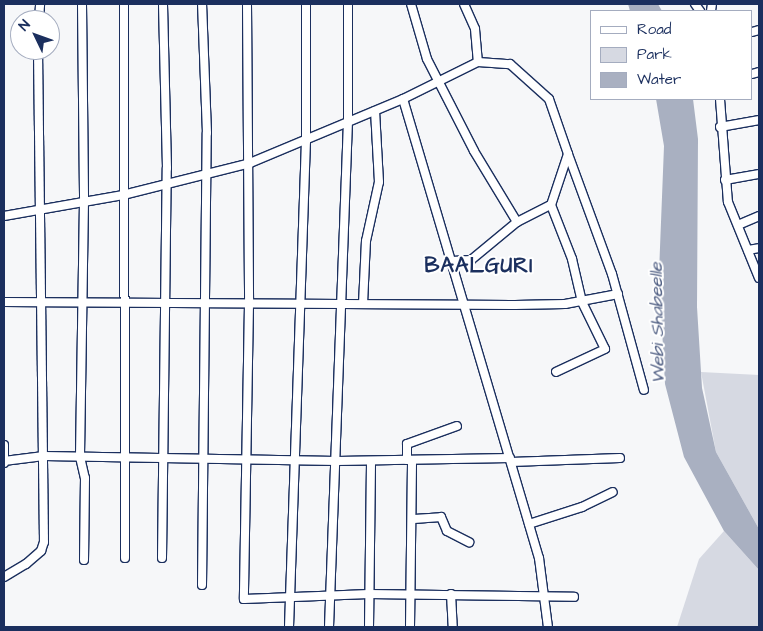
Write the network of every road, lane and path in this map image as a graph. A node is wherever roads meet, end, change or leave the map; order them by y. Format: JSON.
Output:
{"nodes":[{"id":1,"x":82,"y":4,"type":"edge"},
{"id":2,"x":124,"y":4,"type":"edge"},
{"id":3,"x":163,"y":4,"type":"edge"},
{"id":4,"x":202,"y":4,"type":"edge"},
{"id":5,"x":247,"y":4,"type":"edge"},
{"id":6,"x":306,"y":4,"type":"edge"},
{"id":7,"x":348,"y":4,"type":"edge"},
{"id":8,"x":411,"y":4,"type":"edge"},
{"id":9,"x":464,"y":4,"type":"edge"},
{"id":10,"x":38,"y":60,"type":"edge"},
{"id":11,"x":478,"y":62,"type":"junction"},
{"id":12,"x":438,"y":81,"type":"junction"},
{"id":13,"x":403,"y":99,"type":"junction"},
{"id":14,"x":720,"y":100,"type":"edge"},
{"id":15,"x":375,"y":111,"type":"junction"},
{"id":16,"x":348,"y":120,"type":"junction"},
{"id":17,"x":759,"y":120,"type":"edge"},
{"id":18,"x":720,"y":126,"type":"junction"},
{"id":19,"x":306,"y":141,"type":"junction"},
{"id":20,"x":568,"y":154,"type":"junction"},
{"id":21,"x":250,"y":164,"type":"junction"},
{"id":22,"x":759,"y":174,"type":"edge"},
{"id":23,"x":205,"y":176,"type":"junction"},
{"id":24,"x":725,"y":180,"type":"junction"},
{"id":25,"x":166,"y":185,"type":"junction"},
{"id":26,"x":123,"y":195,"type":"junction"},
{"id":27,"x":84,"y":202,"type":"junction"},
{"id":28,"x":551,"y":205,"type":"junction"},
{"id":29,"x":41,"y":211,"type":"junction"},
{"id":30,"x":4,"y":216,"type":"edge"},
{"id":31,"x":759,"y":216,"type":"edge"},
{"id":32,"x":517,"y":222,"type":"junction"},
{"id":33,"x":738,"y":225,"type":"junction"},
{"id":34,"x":759,"y":248,"type":"edge"},
{"id":35,"x":748,"y":250,"type":"junction"},
{"id":36,"x":452,"y":261,"type":"junction"},
{"id":37,"x":759,"y":278,"type":"edge"},
{"id":38,"x":618,"y":294,"type":"junction"},
{"id":39,"x":4,"y":302,"type":"edge"},
{"id":40,"x":164,"y":302,"type":"junction"},
{"id":41,"x":300,"y":302,"type":"junction"},
{"id":42,"x":582,"y":302,"type":"junction"},
{"id":43,"x":84,"y":303,"type":"junction"},
{"id":44,"x":204,"y":303,"type":"junction"},
{"id":45,"x":42,"y":304,"type":"junction"},
{"id":46,"x":124,"y":304,"type":"junction"},
{"id":47,"x":249,"y":304,"type":"junction"},
{"id":48,"x":341,"y":304,"type":"junction"},
{"id":49,"x":363,"y":304,"type":"junction"},
{"id":50,"x":465,"y":304,"type":"junction"},
{"id":51,"x":556,"y":372,"type":"dead end"},
{"id":52,"x":644,"y":390,"type":"dead end"},
{"id":53,"x":457,"y":426,"type":"dead end"},
{"id":54,"x":4,"y":445,"type":"edge"},
{"id":55,"x":44,"y":456,"type":"junction"},
{"id":56,"x":80,"y":457,"type":"junction"},
{"id":57,"x":123,"y":458,"type":"junction"},
{"id":58,"x":620,"y":458,"type":"dead end"},
{"id":59,"x":163,"y":459,"type":"junction"},
{"id":60,"x":201,"y":459,"type":"junction"},
{"id":61,"x":246,"y":459,"type":"junction"},
{"id":62,"x":293,"y":460,"type":"junction"},
{"id":63,"x":410,"y":460,"type":"junction"},
{"id":64,"x":510,"y":460,"type":"junction"},
{"id":65,"x":4,"y":461,"type":"edge"},
{"id":66,"x":337,"y":461,"type":"junction"},
{"id":67,"x":371,"y":461,"type":"junction"},
{"id":68,"x":613,"y":492,"type":"dead end"},
{"id":69,"x":414,"y":518,"type":"junction"},
{"id":70,"x":529,"y":524,"type":"junction"},
{"id":71,"x":469,"y":542,"type":"dead end"},
{"id":72,"x":125,"y":558,"type":"dead end"},
{"id":73,"x":162,"y":558,"type":"dead end"},
{"id":74,"x":84,"y":560,"type":"dead end"},
{"id":75,"x":4,"y":577,"type":"edge"},
{"id":76,"x":202,"y":585,"type":"dead end"},
{"id":77,"x":369,"y":594,"type":"junction"},
{"id":78,"x":451,"y":594,"type":"junction"},
{"id":79,"x":330,"y":596,"type":"junction"},
{"id":80,"x":291,"y":597,"type":"junction"},
{"id":81,"x":411,"y":597,"type":"junction"},
{"id":82,"x":574,"y":597,"type":"dead end"},
{"id":83,"x":545,"y":600,"type":"junction"},
{"id":84,"x":289,"y":627,"type":"edge"},
{"id":85,"x":329,"y":627,"type":"edge"},
{"id":86,"x":369,"y":627,"type":"edge"},
{"id":87,"x":410,"y":627,"type":"edge"},
{"id":88,"x":453,"y":627,"type":"edge"},
{"id":89,"x":548,"y":627,"type":"edge"}],
"edges":[{"from":1,"to":27,"type":"street"},
{"from":2,"to":26,"type":"street"},
{"from":3,"to":25,"type":"street"},
{"from":4,"to":23,"type":"street"},
{"from":5,"to":21,"type":"street"},
{"from":6,"to":19,"type":"street"},
{"from":7,"to":16,"type":"street"},
{"from":8,"to":12,"type":"street"},
{"from":9,"to":11,"type":"street"},
{"from":10,"to":29,"type":"street"},
{"from":11,"to":12,"type":"street"},
{"from":11,"to":20,"type":"street"},
{"from":12,"to":13,"type":"street"},
{"from":12,"to":32,"type":"street"},
{"from":13,"to":15,"type":"street"},
{"from":13,"to":36,"type":"street"},
{"from":14,"to":18,"type":"street"},
{"from":15,"to":16,"type":"street"},
{"from":15,"to":49,"type":"street"},
{"from":16,"to":19,"type":"street"},
{"from":16,"to":48,"type":"street"},
{"from":17,"to":18,"type":"street"},
{"from":18,"to":24,"type":"street"},
{"from":19,"to":21,"type":"street"},
{"from":19,"to":41,"type":"street"},
{"from":20,"to":28,"type":"street"},
{"from":20,"to":38,"type":"street"},
{"from":21,"to":23,"type":"street"},
{"from":21,"to":47,"type":"street"},
{"from":22,"to":24,"type":"street"},
{"from":23,"to":25,"type":"street"},
{"from":23,"to":44,"type":"street"},
{"from":24,"to":33,"type":"street"},
{"from":25,"to":26,"type":"street"},
{"from":25,"to":40,"type":"street"},
{"from":26,"to":27,"type":"street"},
{"from":26,"to":46,"type":"street"},
{"from":27,"to":29,"type":"street"},
{"from":27,"to":43,"type":"street"},
{"from":28,"to":32,"type":"street"},
{"from":28,"to":42,"type":"street"},
{"from":29,"to":30,"type":"street"},
{"from":29,"to":45,"type":"street"},
{"from":31,"to":33,"type":"street"},
{"from":32,"to":36,"type":"street"},
{"from":33,"to":35,"type":"street"},
{"from":34,"to":35,"type":"street"},
{"from":35,"to":37,"type":"street"},
{"from":36,"to":50,"type":"street"},
{"from":38,"to":42,"type":"street"},
{"from":38,"to":52,"type":"street"},
{"from":39,"to":45,"type":"street"},
{"from":40,"to":44,"type":"street"},
{"from":40,"to":46,"type":"street"},
{"from":40,"to":59,"type":"street"},
{"from":41,"to":47,"type":"street"},
{"from":41,"to":48,"type":"street"},
{"from":41,"to":62,"type":"street"},
{"from":42,"to":50,"type":"street"},
{"from":42,"to":51,"type":"street"},
{"from":43,"to":45,"type":"street"},
{"from":43,"to":46,"type":"street"},
{"from":43,"to":56,"type":"street"},
{"from":44,"to":47,"type":"street"},
{"from":44,"to":60,"type":"street"},
{"from":45,"to":55,"type":"street"},
{"from":46,"to":57,"type":"street"},
{"from":47,"to":61,"type":"street"},
{"from":48,"to":49,"type":"street"},
{"from":48,"to":66,"type":"street"},
{"from":49,"to":50,"type":"street"},
{"from":50,"to":64,"type":"street"},
{"from":53,"to":63,"type":"street"},
{"from":54,"to":65,"type":"street"},
{"from":55,"to":56,"type":"street"},
{"from":55,"to":65,"type":"street"},
{"from":55,"to":75,"type":"street"},
{"from":56,"to":57,"type":"street"},
{"from":56,"to":74,"type":"street"},
{"from":57,"to":59,"type":"street"},
{"from":57,"to":72,"type":"street"},
{"from":58,"to":64,"type":"street"},
{"from":59,"to":60,"type":"street"},
{"from":59,"to":73,"type":"street"},
{"from":60,"to":61,"type":"street"},
{"from":60,"to":76,"type":"street"},
{"from":61,"to":62,"type":"street"},
{"from":61,"to":80,"type":"street"},
{"from":62,"to":66,"type":"street"},
{"from":62,"to":80,"type":"street"},
{"from":63,"to":64,"type":"street"},
{"from":63,"to":67,"type":"street"},
{"from":63,"to":69,"type":"street"},
{"from":64,"to":70,"type":"street"},
{"from":66,"to":67,"type":"street"},
{"from":66,"to":79,"type":"street"},
{"from":67,"to":77,"type":"street"},
{"from":68,"to":70,"type":"street"},
{"from":69,"to":71,"type":"street"},
{"from":69,"to":81,"type":"street"},
{"from":70,"to":83,"type":"street"},
{"from":77,"to":79,"type":"street"},
{"from":77,"to":81,"type":"street"},
{"from":77,"to":86,"type":"street"},
{"from":78,"to":81,"type":"street"},
{"from":78,"to":83,"type":"street"},
{"from":78,"to":88,"type":"street"},
{"from":79,"to":80,"type":"street"},
{"from":79,"to":85,"type":"street"},
{"from":80,"to":84,"type":"street"},
{"from":81,"to":87,"type":"street"},
{"from":82,"to":83,"type":"street"},
{"from":83,"to":89,"type":"street"}]}
